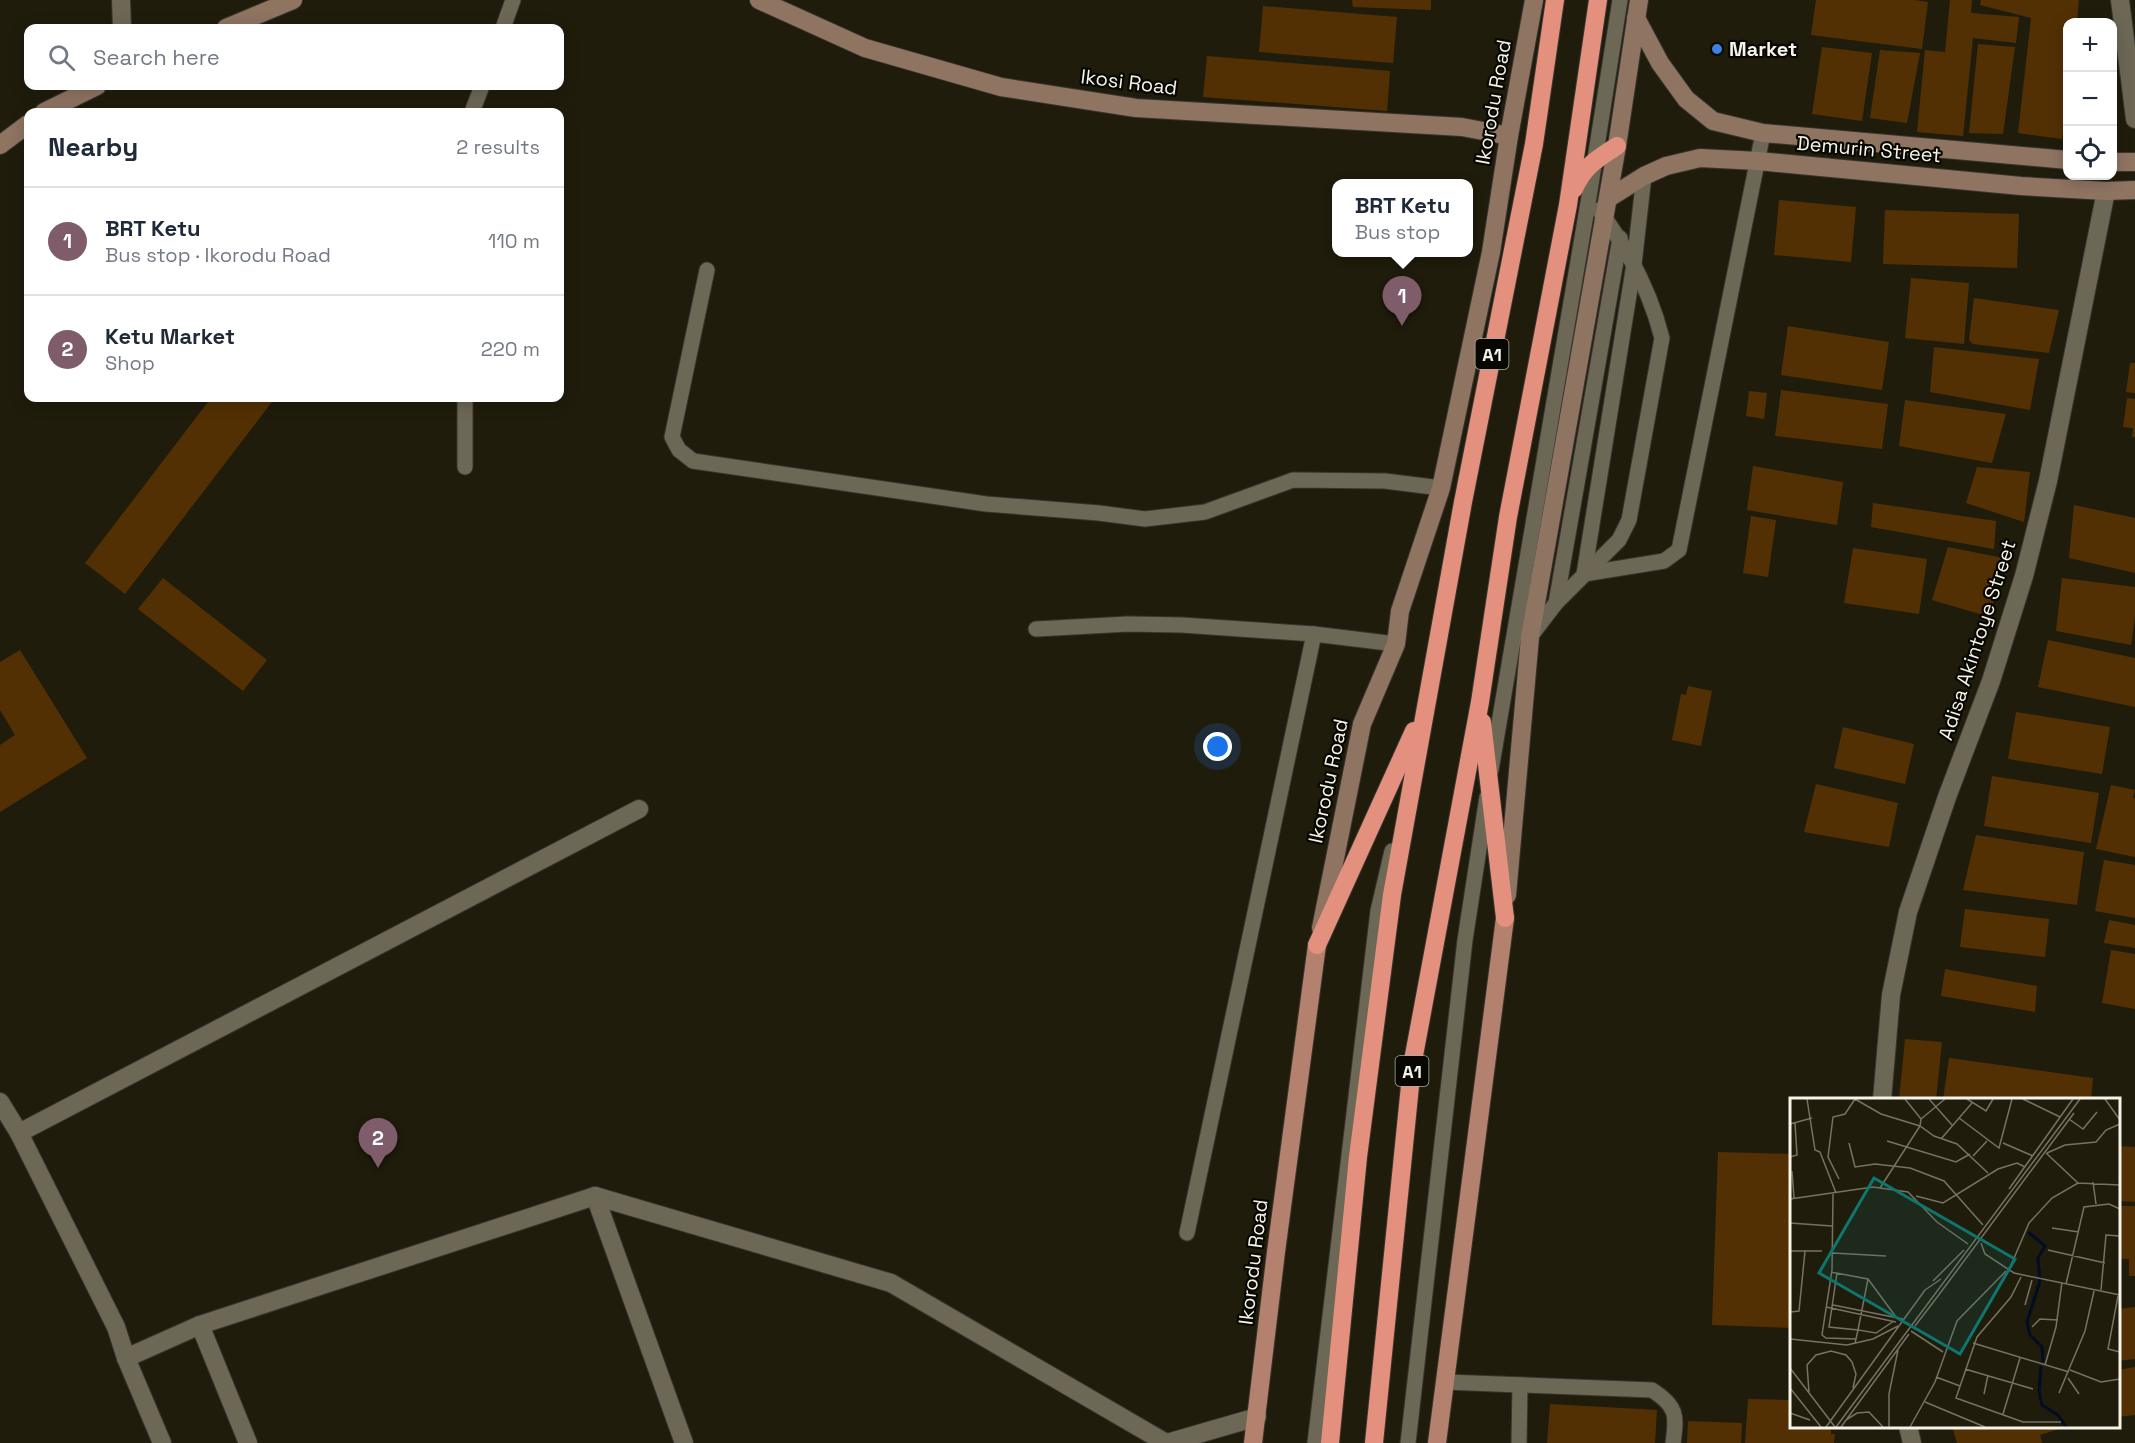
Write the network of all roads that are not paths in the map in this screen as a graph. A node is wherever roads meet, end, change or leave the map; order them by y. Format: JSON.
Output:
{"nodes":[{"id":1,"x":121,"y":0,"type":"edge"},
{"id":2,"x":293,"y":0,"type":"edge"},
{"id":3,"x":513,"y":0,"type":"edge"},
{"id":4,"x":759,"y":0,"type":"edge"},
{"id":5,"x":1534,"y":0,"type":"edge"},
{"id":6,"x":1555,"y":0,"type":"edge"},
{"id":7,"x":1598,"y":0,"type":"edge"},
{"id":8,"x":1620,"y":0,"type":"edge"},
{"id":9,"x":2120,"y":0,"type":"edge"},
{"id":10,"x":1637,"y":9,"type":"edge"},
{"id":11,"x":122,"y":24,"type":"edge"},
{"id":12,"x":236,"y":24,"type":"edge"},
{"id":13,"x":504,"y":24,"type":"edge"},
{"id":14,"x":89,"y":90,"type":"edge"},
{"id":15,"x":480,"y":90,"type":"edge"},
{"id":16,"x":52,"y":108,"type":"edge"},
{"id":17,"x":474,"y":108,"type":"edge"},
{"id":18,"x":2135,"y":119,"type":"edge"},
{"id":19,"x":24,"y":127,"type":"edge"},
{"id":20,"x":1763,"y":133,"type":"junction"},
{"id":21,"x":1509,"y":136,"type":"junction"},
{"id":22,"x":0,"y":146,"type":"edge"},
{"id":23,"x":1617,"y":146,"type":"junction"},
{"id":24,"x":1595,"y":160,"type":"junction"},
{"id":25,"x":2063,"y":160,"type":"edge"},
{"id":26,"x":1758,"y":161,"type":"junction"},
{"id":27,"x":2117,"y":162,"type":"edge"},
{"id":28,"x":2135,"y":162,"type":"edge"},
{"id":29,"x":1644,"y":176,"type":"junction"},
{"id":30,"x":2135,"y":190,"type":"edge"},
{"id":31,"x":2106,"y":191,"type":"junction"},
{"id":32,"x":1589,"y":196,"type":"junction"},
{"id":33,"x":1609,"y":198,"type":"junction"},
{"id":34,"x":1568,"y":204,"type":"junction"},
{"id":35,"x":1604,"y":216,"type":"junction"},
{"id":36,"x":1620,"y":238,"type":"junction"},
{"id":37,"x":1634,"y":264,"type":"junction"},
{"id":38,"x":707,"y":270,"type":"dead end"},
{"id":39,"x":465,"y":402,"type":"edge"},
{"id":40,"x":465,"y":466,"type":"dead end"},
{"id":41,"x":1441,"y":488,"type":"junction"},
{"id":42,"x":1584,"y":573,"type":"junction"},
{"id":43,"x":1556,"y":603,"type":"junction"},
{"id":44,"x":1036,"y":628,"type":"dead end"},
{"id":45,"x":1314,"y":634,"type":"junction"},
{"id":46,"x":1530,"y":638,"type":"junction"},
{"id":47,"x":1396,"y":644,"type":"junction"},
{"id":48,"x":1480,"y":702,"type":"junction"},
{"id":49,"x":1425,"y":707,"type":"junction"},
{"id":50,"x":1489,"y":781,"type":"junction"},
{"id":51,"x":639,"y":809,"type":"dead end"},
{"id":52,"x":1505,"y":918,"type":"junction"},
{"id":53,"x":1317,"y":945,"type":"junction"},
{"id":54,"x":1882,"y":1098,"type":"edge"},
{"id":55,"x":0,"y":1102,"type":"edge"},
{"id":56,"x":19,"y":1132,"type":"junction"},
{"id":57,"x":595,"y":1196,"type":"junction"},
{"id":58,"x":1187,"y":1233,"type":"dead end"},
{"id":59,"x":200,"y":1325,"type":"junction"},
{"id":60,"x":126,"y":1358,"type":"junction"},
{"id":61,"x":1445,"y":1382,"type":"junction"},
{"id":62,"x":1520,"y":1385,"type":"junction"},
{"id":63,"x":1257,"y":1417,"type":"junction"},
{"id":64,"x":1908,"y":1428,"type":"edge"},
{"id":65,"x":162,"y":1443,"type":"edge"},
{"id":66,"x":249,"y":1443,"type":"edge"},
{"id":67,"x":684,"y":1443,"type":"edge"},
{"id":68,"x":1166,"y":1443,"type":"edge"},
{"id":69,"x":1253,"y":1443,"type":"edge"},
{"id":70,"x":1315,"y":1443,"type":"edge"},
{"id":71,"x":1330,"y":1443,"type":"edge"},
{"id":72,"x":1374,"y":1443,"type":"edge"},
{"id":73,"x":1408,"y":1443,"type":"edge"},
{"id":74,"x":1437,"y":1443,"type":"edge"},
{"id":75,"x":1519,"y":1443,"type":"edge"},
{"id":76,"x":1673,"y":1443,"type":"edge"},
{"id":77,"x":1912,"y":1443,"type":"edge"}],
"edges":[{"from":1,"to":11,"type":"street"},
{"from":2,"to":12,"type":"street"},
{"from":3,"to":13,"type":"lane"},
{"from":4,"to":21,"type":"street","name":"Ikosi Road"},
{"from":5,"to":21,"type":"street","name":"Ikorodu Road"},
{"from":6,"to":49,"type":"highway","number":"A1"},
{"from":7,"to":34,"type":"highway","number":"A1"},
{"from":8,"to":24,"type":"lane"},
{"from":9,"to":18,"type":"street"},
{"from":10,"to":20,"type":"street","name":"Demurin Street"},
{"from":10,"to":23,"type":"street"},
{"from":14,"to":16,"type":"street"},
{"from":15,"to":17,"type":"lane"},
{"from":19,"to":22,"type":"street"},
{"from":20,"to":25,"type":"street","name":"Demurin Street"},
{"from":20,"to":26,"type":"lane"},
{"from":21,"to":41,"type":"street","name":"Ikorodu Road"},
{"from":23,"to":24,"type":"highway"},
{"from":23,"to":33,"type":"street"},
{"from":24,"to":32,"type":"lane"},
{"from":24,"to":34,"type":"highway"},
{"from":26,"to":29,"type":"street","name":"Demurin Street"},
{"from":26,"to":31,"type":"street","name":"Demurin Street"},
{"from":26,"to":42,"type":"lane"},
{"from":27,"to":28,"type":"street"},
{"from":29,"to":33,"type":"street","name":"Demurin Street"},
{"from":29,"to":37,"type":"lane"},
{"from":30,"to":31,"type":"street","name":"Demurin Street"},
{"from":31,"to":54,"type":"street","name":"Adisa Akintoye Street"},
{"from":32,"to":35,"type":"lane"},
{"from":32,"to":50,"type":"lane"},
{"from":33,"to":35,"type":"street"},
{"from":34,"to":48,"type":"highway","number":"A1"},
{"from":35,"to":36,"type":"lane"},
{"from":35,"to":46,"type":"street"},
{"from":36,"to":37,"type":"lane"},
{"from":36,"to":43,"type":"lane"},
{"from":37,"to":42,"type":"lane"},
{"from":37,"to":42,"type":"lane"},
{"from":38,"to":41,"type":"lane"},
{"from":39,"to":40,"type":"lane"},
{"from":41,"to":47,"type":"street","name":"Ikorodu Road"},
{"from":42,"to":43,"type":"lane"},
{"from":43,"to":46,"type":"lane"},
{"from":44,"to":45,"type":"lane"},
{"from":45,"to":47,"type":"lane"},
{"from":45,"to":58,"type":"lane"},
{"from":46,"to":52,"type":"street"},
{"from":47,"to":53,"type":"street","name":"Ikorodu Road"},
{"from":48,"to":50,"type":"highway"},
{"from":48,"to":72,"type":"highway","number":"A1"},
{"from":49,"to":53,"type":"highway"},
{"from":49,"to":70,"type":"lane"},
{"from":49,"to":71,"type":"highway","number":"A1"},
{"from":50,"to":52,"type":"highway"},
{"from":50,"to":73,"type":"lane"},
{"from":51,"to":56,"type":"street"},
{"from":52,"to":61,"type":"main road"},
{"from":53,"to":63,"type":"main road","name":"Ikorodu Road"},
{"from":55,"to":56,"type":"street"},
{"from":56,"to":60,"type":"street"},
{"from":57,"to":59,"type":"street"},
{"from":57,"to":67,"type":"street"},
{"from":57,"to":68,"type":"street"},
{"from":59,"to":60,"type":"street"},
{"from":59,"to":66,"type":"street"},
{"from":60,"to":65,"type":"street"},
{"from":61,"to":62,"type":"lane"},
{"from":61,"to":74,"type":"main road"},
{"from":62,"to":75,"type":"lane"},
{"from":62,"to":76,"type":"lane"},
{"from":63,"to":68,"type":"street"},
{"from":63,"to":69,"type":"main road","name":"Ikorodu Road"},
{"from":64,"to":77,"type":"street"}]}
